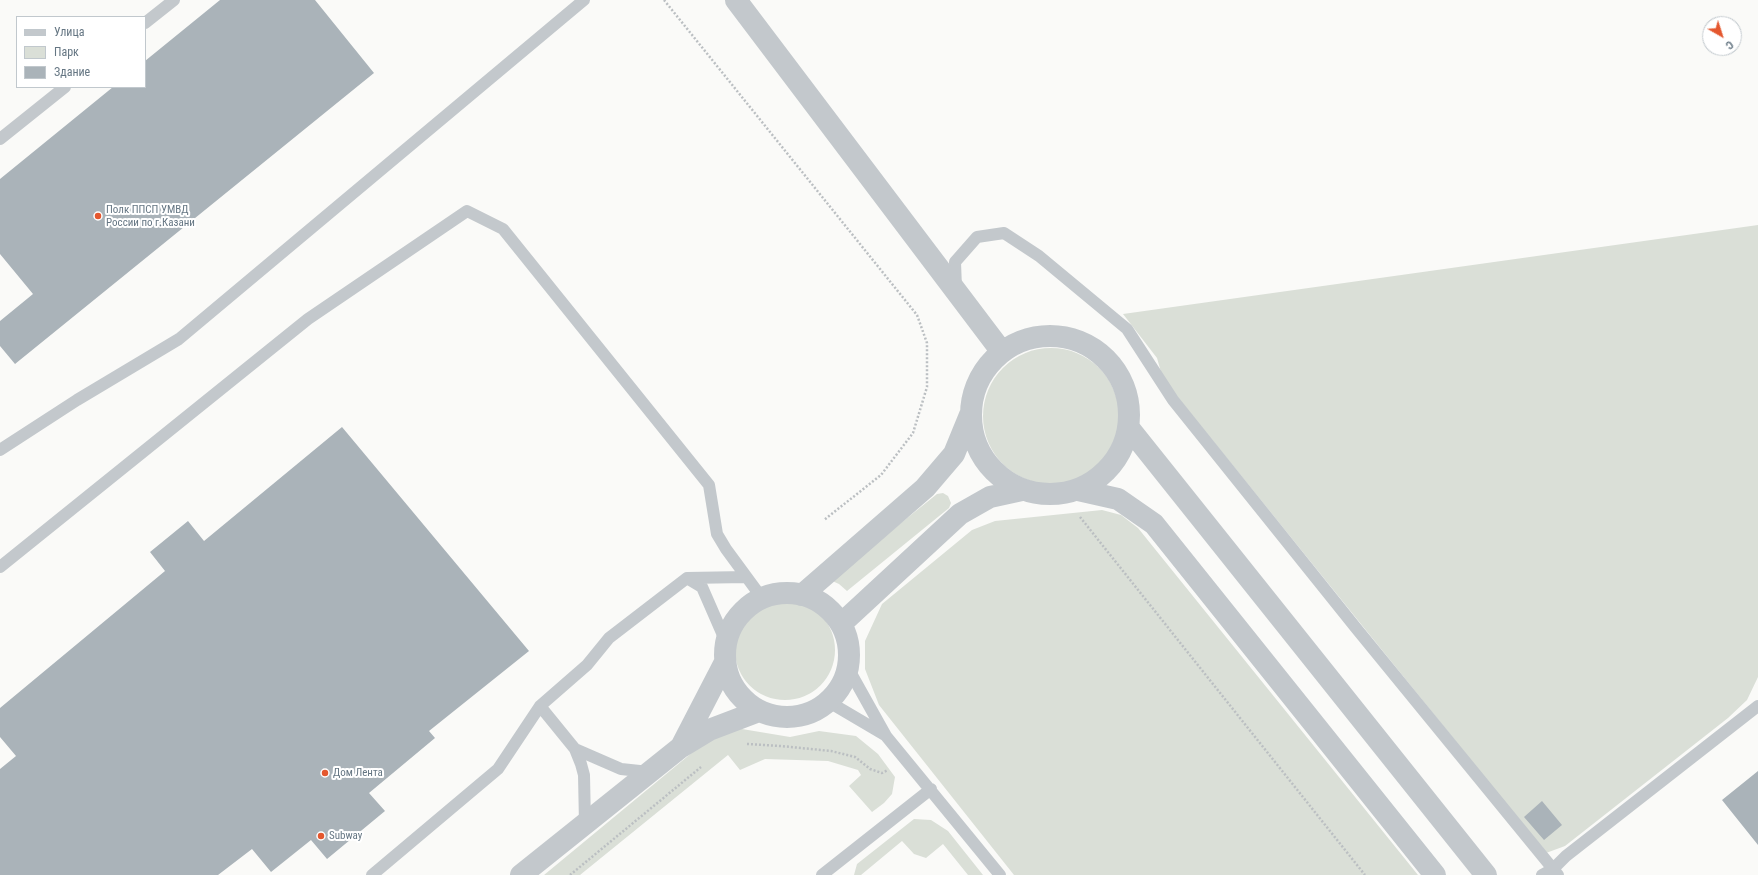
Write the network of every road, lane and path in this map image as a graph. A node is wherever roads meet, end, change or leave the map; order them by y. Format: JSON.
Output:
{"nodes":[{"id":1,"x":174,"y":0,"type":"edge"},
{"id":2,"x":584,"y":0,"type":"edge"},
{"id":3,"x":664,"y":0,"type":"edge"},
{"id":4,"x":736,"y":0,"type":"edge"},
{"id":5,"x":146,"y":22,"type":"edge"},
{"id":6,"x":64,"y":88,"type":"edge"},
{"id":7,"x":0,"y":139,"type":"edge"},
{"id":8,"x":957,"y":292,"type":"junction"},
{"id":9,"x":1002,"y":352,"type":"junction"},
{"id":10,"x":970,"y":416,"type":"junction"},
{"id":11,"x":1129,"y":428,"type":"junction"},
{"id":12,"x":0,"y":450,"type":"edge"},
{"id":13,"x":1022,"y":490,"type":"junction"},
{"id":14,"x":1078,"y":490,"type":"junction"},
{"id":15,"x":1079,"y":516,"type":"dead end"},
{"id":16,"x":824,"y":520,"type":"dead end"},
{"id":17,"x":0,"y":567,"type":"edge"},
{"id":18,"x":746,"y":577,"type":"junction"},
{"id":19,"x":687,"y":578,"type":"junction"},
{"id":20,"x":802,"y":595,"type":"junction"},
{"id":21,"x":762,"y":598,"type":"junction"},
{"id":22,"x":841,"y":624,"type":"junction"},
{"id":23,"x":725,"y":652,"type":"junction"},
{"id":24,"x":848,"y":668,"type":"junction"},
{"id":25,"x":829,"y":702,"type":"junction"},
{"id":26,"x":540,"y":706,"type":"junction"},
{"id":27,"x":1758,"y":706,"type":"edge"},
{"id":28,"x":759,"y":711,"type":"junction"},
{"id":29,"x":886,"y":736,"type":"junction"},
{"id":30,"x":744,"y":744,"type":"dead end"},
{"id":31,"x":681,"y":747,"type":"junction"},
{"id":32,"x":575,"y":749,"type":"junction"},
{"id":33,"x":909,"y":762,"type":"junction"},
{"id":34,"x":705,"y":764,"type":"dead end"},
{"id":35,"x":649,"y":772,"type":"junction"},
{"id":36,"x":931,"y":789,"type":"junction"},
{"id":37,"x":584,"y":824,"type":"junction"},
{"id":38,"x":1556,"y":872,"type":"edge"},
{"id":39,"x":372,"y":875,"type":"edge"},
{"id":40,"x":521,"y":875,"type":"edge"},
{"id":41,"x":570,"y":875,"type":"edge"},
{"id":42,"x":822,"y":875,"type":"edge"},
{"id":43,"x":1000,"y":875,"type":"edge"},
{"id":44,"x":1365,"y":875,"type":"edge"},
{"id":45,"x":1435,"y":875,"type":"edge"},
{"id":46,"x":1486,"y":875,"type":"edge"},
{"id":47,"x":1542,"y":875,"type":"edge"}],
"edges":[{"from":1,"to":5,"type":"lane"},
{"from":2,"to":12,"type":"lane"},
{"from":3,"to":16,"type":"path"},
{"from":4,"to":8,"type":"street"},
{"from":6,"to":7,"type":"lane"},
{"from":8,"to":9,"type":"street"},
{"from":8,"to":38,"type":"lane"},
{"from":9,"to":10,"type":"street"},
{"from":9,"to":11,"type":"street"},
{"from":10,"to":13,"type":"street"},
{"from":10,"to":20,"type":"street"},
{"from":11,"to":14,"type":"street"},
{"from":11,"to":46,"type":"street"},
{"from":13,"to":14,"type":"street"},
{"from":13,"to":22,"type":"street"},
{"from":14,"to":45,"type":"street"},
{"from":15,"to":44,"type":"path"},
{"from":17,"to":18,"type":"lane"},
{"from":18,"to":19,"type":"lane"},
{"from":18,"to":21,"type":"lane"},
{"from":19,"to":23,"type":"lane"},
{"from":19,"to":26,"type":"lane"},
{"from":20,"to":21,"type":"street"},
{"from":20,"to":22,"type":"street"},
{"from":21,"to":23,"type":"street"},
{"from":22,"to":24,"type":"street"},
{"from":23,"to":28,"type":"street"},
{"from":23,"to":31,"type":"street"},
{"from":24,"to":25,"type":"street"},
{"from":24,"to":29,"type":"lane"},
{"from":25,"to":28,"type":"street"},
{"from":25,"to":29,"type":"lane"},
{"from":26,"to":32,"type":"lane"},
{"from":26,"to":39,"type":"lane"},
{"from":27,"to":38,"type":"lane"},
{"from":28,"to":31,"type":"street"},
{"from":29,"to":33,"type":"lane"},
{"from":30,"to":33,"type":"path"},
{"from":31,"to":35,"type":"street"},
{"from":32,"to":35,"type":"lane"},
{"from":32,"to":37,"type":"lane"},
{"from":33,"to":36,"type":"lane"},
{"from":34,"to":41,"type":"path"},
{"from":35,"to":37,"type":"street"},
{"from":36,"to":42,"type":"lane"},
{"from":36,"to":43,"type":"lane"},
{"from":37,"to":40,"type":"street"},
{"from":38,"to":47,"type":"lane"}]}
